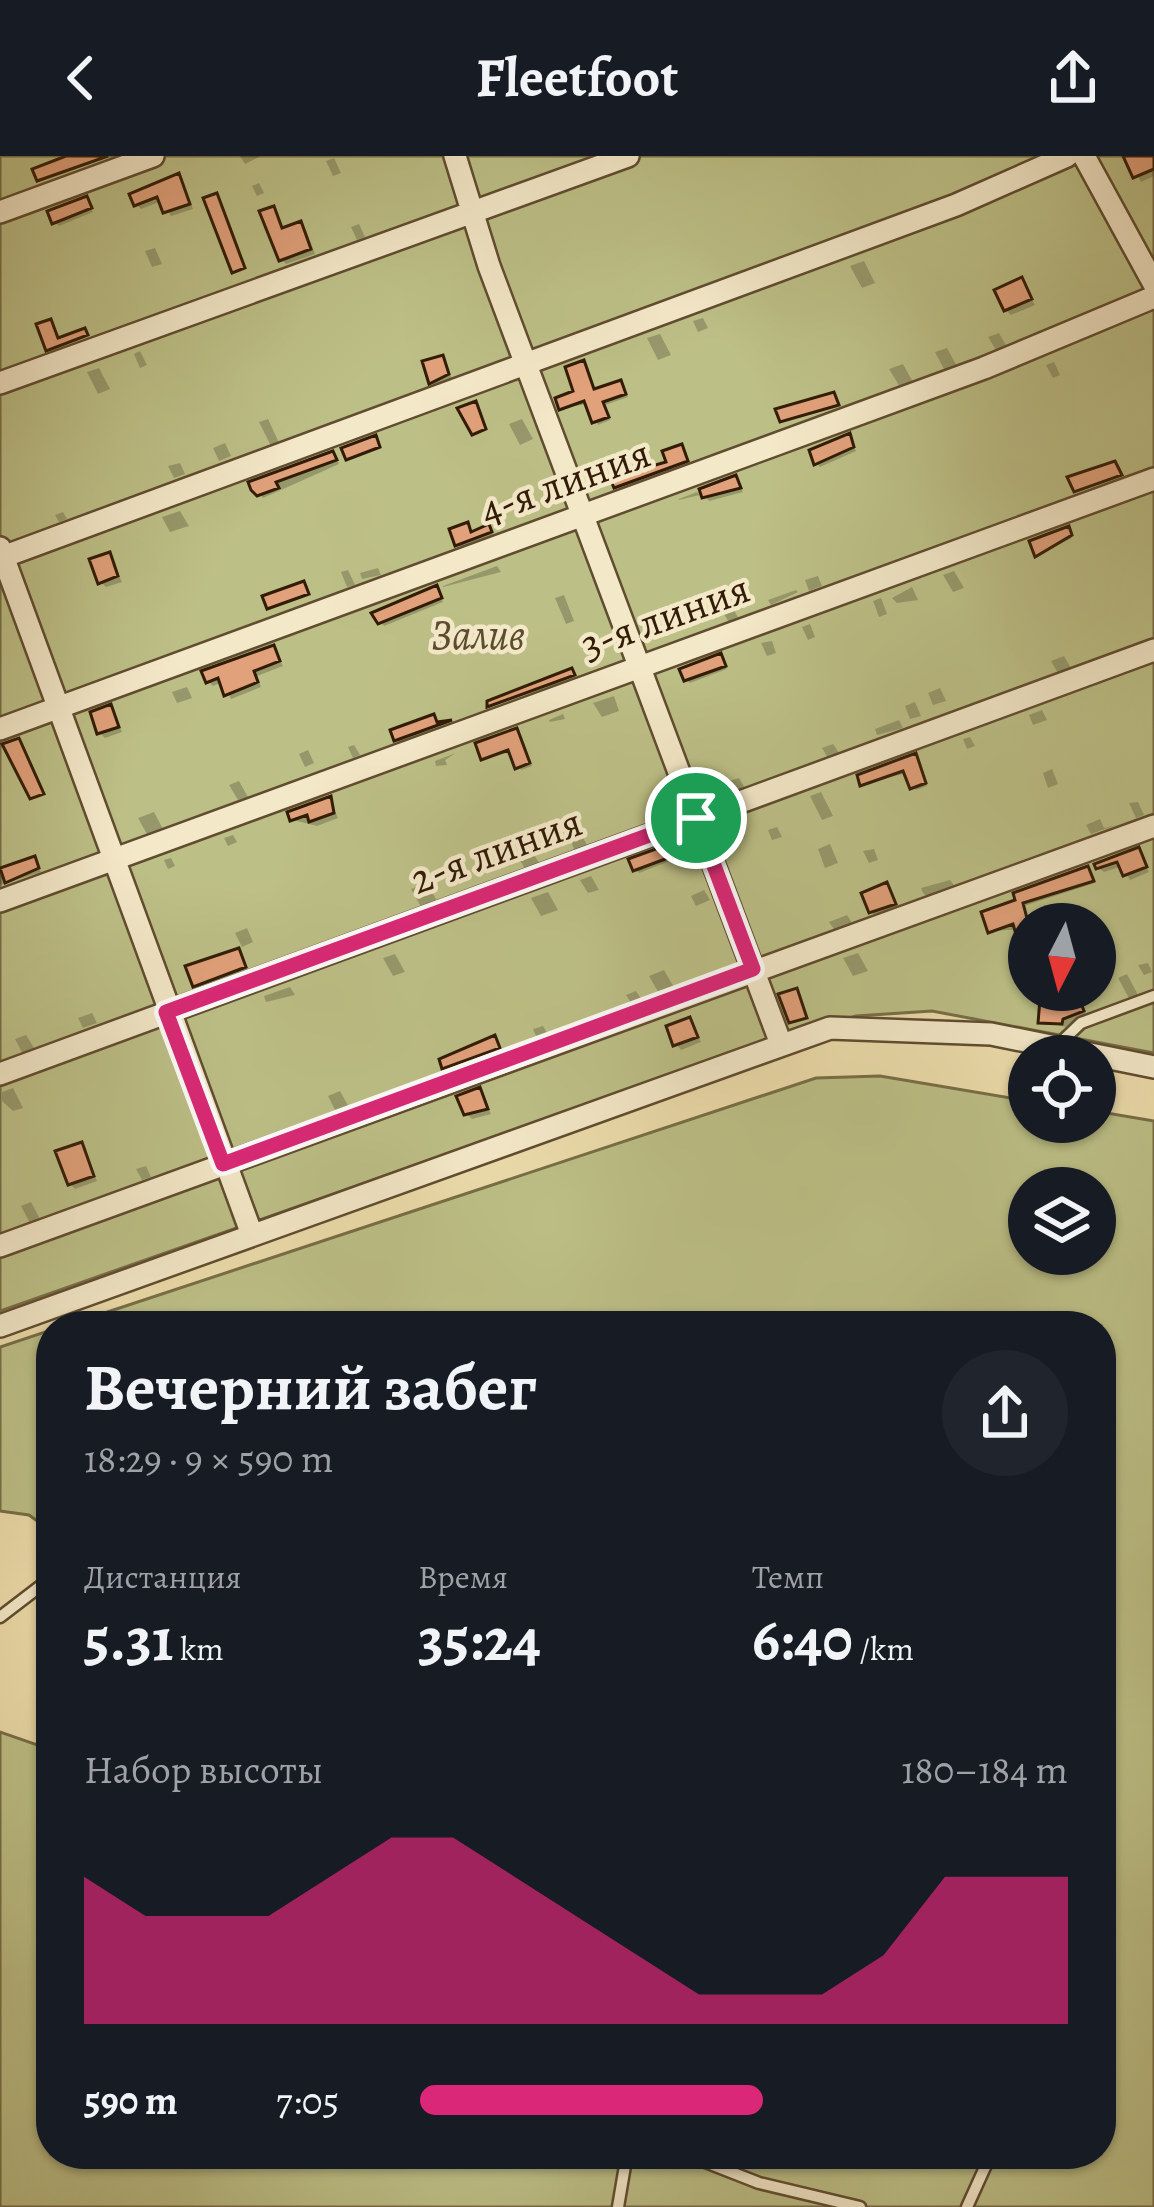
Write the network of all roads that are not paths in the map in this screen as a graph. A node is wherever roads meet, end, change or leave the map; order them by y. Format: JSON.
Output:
{"nodes":[{"id":1,"x":153,"y":156,"type":"edge"},
{"id":2,"x":454,"y":156,"type":"edge"},
{"id":3,"x":628,"y":156,"type":"edge"},
{"id":4,"x":1067,"y":156,"type":"edge"},
{"id":5,"x":1084,"y":156,"type":"edge"},
{"id":6,"x":475,"y":211,"type":"junction"},
{"id":7,"x":0,"y":212,"type":"edge"},
{"id":8,"x":1154,"y":284,"type":"edge"},
{"id":9,"x":1154,"y":297,"type":"edge"},
{"id":10,"x":529,"y":362,"type":"junction"},
{"id":11,"x":0,"y":383,"type":"edge"},
{"id":12,"x":1154,"y":479,"type":"edge"},
{"id":13,"x":585,"y":515,"type":"junction"},
{"id":14,"x":1,"y":554,"type":"edge"},
{"id":15,"x":1154,"y":650,"type":"edge"},
{"id":16,"x":640,"y":666,"type":"junction"},
{"id":17,"x":57,"y":708,"type":"junction"},
{"id":18,"x":0,"y":729,"type":"edge"},
{"id":19,"x":696,"y":818,"type":"junction"},
{"id":20,"x":1154,"y":826,"type":"edge"},
{"id":21,"x":111,"y":861,"type":"junction"},
{"id":22,"x":0,"y":901,"type":"edge"},
{"id":23,"x":753,"y":969,"type":"junction"},
{"id":24,"x":1154,"y":996,"type":"edge"},
{"id":25,"x":166,"y":1012,"type":"junction"},
{"id":26,"x":1068,"y":1035,"type":"edge"},
{"id":27,"x":1008,"y":1040,"type":"edge"},
{"id":28,"x":781,"y":1044,"type":"junction"},
{"id":29,"x":1116,"y":1058,"type":"edge"},
{"id":30,"x":1154,"y":1067,"type":"edge"},
{"id":31,"x":0,"y":1074,"type":"edge"},
{"id":32,"x":223,"y":1164,"type":"junction"},
{"id":33,"x":251,"y":1232,"type":"junction"},
{"id":34,"x":0,"y":1246,"type":"edge"},
{"id":35,"x":40,"y":1311,"type":"edge"},
{"id":36,"x":36,"y":1313,"type":"edge"},
{"id":37,"x":0,"y":1326,"type":"edge"},
{"id":38,"x":36,"y":1589,"type":"edge"},
{"id":39,"x":0,"y":1617,"type":"edge"},
{"id":40,"x":624,"y":2169,"type":"edge"},
{"id":41,"x":725,"y":2169,"type":"edge"},
{"id":42,"x":984,"y":2169,"type":"edge"},
{"id":43,"x":618,"y":2207,"type":"edge"},
{"id":44,"x":860,"y":2207,"type":"edge"},
{"id":45,"x":967,"y":2207,"type":"edge"}],
"edges":[{"from":1,"to":7,"type":"street"},
{"from":2,"to":6,"type":"street"},
{"from":3,"to":6,"type":"street"},
{"from":4,"to":10,"type":"street"},
{"from":5,"to":8,"type":"street"},
{"from":6,"to":10,"type":"street"},
{"from":6,"to":11,"type":"street"},
{"from":9,"to":13,"type":"street","name":"4-я линия"},
{"from":10,"to":13,"type":"street"},
{"from":10,"to":14,"type":"street"},
{"from":12,"to":16,"type":"street","name":"3-я линия"},
{"from":13,"to":16,"type":"street"},
{"from":13,"to":17,"type":"street","name":"4-я линия"},
{"from":14,"to":17,"type":"street"},
{"from":15,"to":19,"type":"street","name":"2-я линия"},
{"from":16,"to":19,"type":"street"},
{"from":16,"to":21,"type":"street","name":"3-я линия"},
{"from":17,"to":18,"type":"street","name":"4-я линия"},
{"from":17,"to":21,"type":"street"},
{"from":19,"to":23,"type":"street"},
{"from":19,"to":25,"type":"street","name":"2-я линия"},
{"from":20,"to":23,"type":"street"},
{"from":21,"to":22,"type":"street","name":"3-я линия"},
{"from":21,"to":25,"type":"street"},
{"from":23,"to":28,"type":"street"},
{"from":23,"to":32,"type":"street"},
{"from":24,"to":26,"type":"lane"},
{"from":25,"to":31,"type":"street","name":"2-я линия"},
{"from":25,"to":32,"type":"street"},
{"from":27,"to":28,"type":"street"},
{"from":28,"to":33,"type":"street"},
{"from":29,"to":30,"type":"street"},
{"from":32,"to":33,"type":"street"},
{"from":32,"to":34,"type":"street"},
{"from":33,"to":35,"type":"street"},
{"from":36,"to":37,"type":"street"},
{"from":38,"to":39,"type":"lane"},
{"from":40,"to":43,"type":"lane"},
{"from":41,"to":44,"type":"lane"},
{"from":42,"to":45,"type":"lane"}]}
